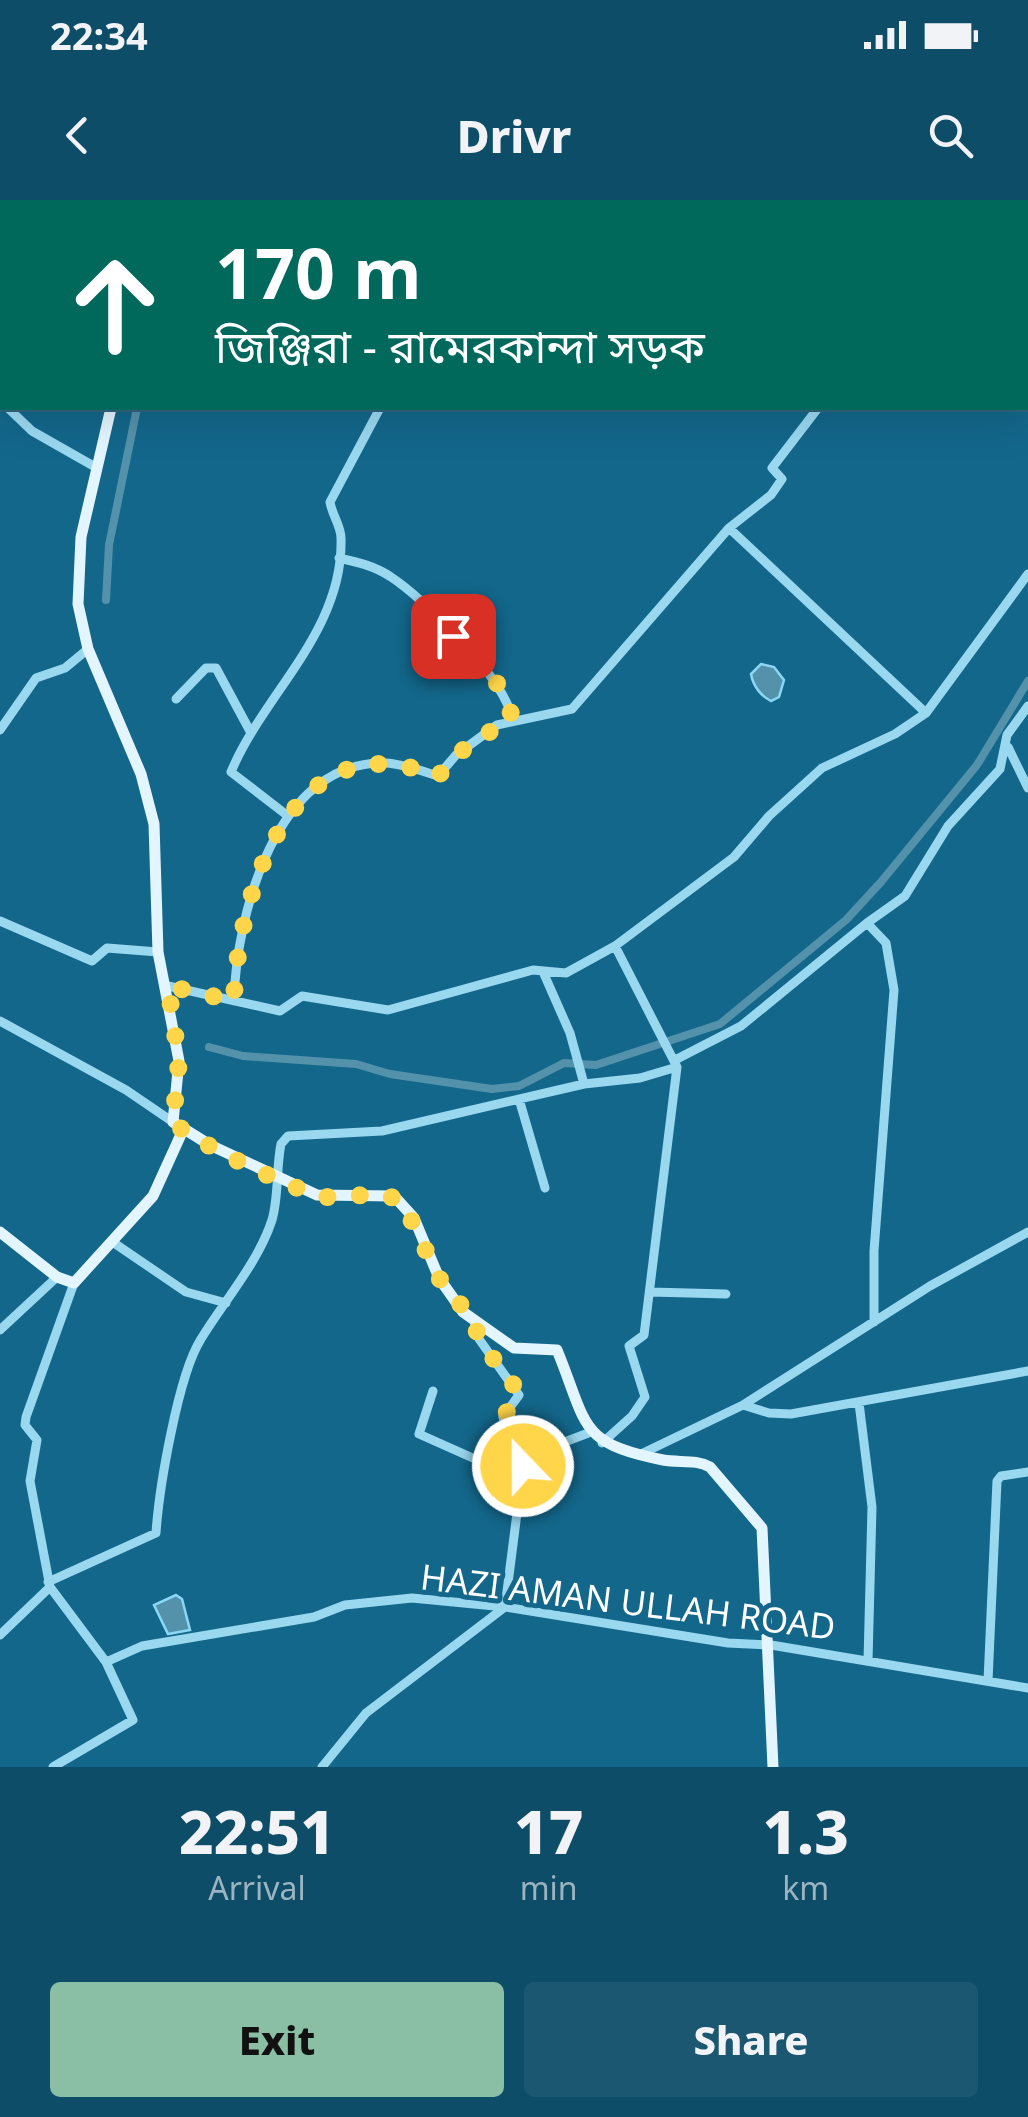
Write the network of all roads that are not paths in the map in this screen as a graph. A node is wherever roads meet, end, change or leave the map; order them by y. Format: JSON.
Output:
{"nodes":[{"id":1,"x":10,"y":410,"type":"edge"},
{"id":2,"x":111,"y":410,"type":"edge"},
{"id":3,"x":379,"y":410,"type":"edge"},
{"id":4,"x":816,"y":410,"type":"edge"},
{"id":5,"x":97,"y":468,"type":"junction"},
{"id":6,"x":729,"y":528,"type":"junction"},
{"id":7,"x":339,"y":558,"type":"junction"},
{"id":8,"x":1028,"y":574,"type":"edge"},
{"id":9,"x":88,"y":649,"type":"junction"},
{"id":10,"x":176,"y":699,"type":"dead end"},
{"id":11,"x":1028,"y":706,"type":"edge"},
{"id":12,"x":926,"y":713,"type":"junction"},
{"id":13,"x":512,"y":719,"type":"junction"},
{"id":14,"x":0,"y":730,"type":"edge"},
{"id":15,"x":251,"y":733,"type":"junction"},
{"id":16,"x":1006,"y":745,"type":"junction"},
{"id":17,"x":1028,"y":788,"type":"edge"},
{"id":18,"x":288,"y":816,"type":"junction"},
{"id":19,"x":0,"y":921,"type":"edge"},
{"id":20,"x":867,"y":923,"type":"junction"},
{"id":21,"x":614,"y":946,"type":"junction"},
{"id":22,"x":158,"y":952,"type":"junction"},
{"id":23,"x":544,"y":974,"type":"junction"},
{"id":24,"x":168,"y":986,"type":"junction"},
{"id":25,"x":234,"y":1001,"type":"junction"},
{"id":26,"x":0,"y":1021,"type":"edge"},
{"id":27,"x":675,"y":1061,"type":"junction"},
{"id":28,"x":584,"y":1084,"type":"junction"},
{"id":29,"x":519,"y":1098,"type":"junction"},
{"id":30,"x":178,"y":1126,"type":"junction"},
{"id":31,"x":276,"y":1177,"type":"junction"},
{"id":32,"x":546,"y":1188,"type":"dead end"},
{"id":33,"x":0,"y":1232,"type":"edge"},
{"id":34,"x":1028,"y":1232,"type":"edge"},
{"id":35,"x":114,"y":1243,"type":"junction"},
{"id":36,"x":57,"y":1277,"type":"junction"},
{"id":37,"x":74,"y":1283,"type":"junction"},
{"id":38,"x":650,"y":1292,"type":"junction"},
{"id":39,"x":726,"y":1294,"type":"dead end"},
{"id":40,"x":226,"y":1303,"type":"junction"},
{"id":41,"x":474,"y":1321,"type":"junction"},
{"id":42,"x":874,"y":1322,"type":"junction"},
{"id":43,"x":0,"y":1330,"type":"edge"},
{"id":44,"x":1028,"y":1371,"type":"edge"},
{"id":45,"x":433,"y":1391,"type":"dead end"},
{"id":46,"x":859,"y":1403,"type":"junction"},
{"id":47,"x":743,"y":1405,"type":"junction"},
{"id":48,"x":591,"y":1432,"type":"junction"},
{"id":49,"x":602,"y":1442,"type":"junction"},
{"id":50,"x":640,"y":1455,"type":"junction"},
{"id":51,"x":521,"y":1458,"type":"junction"},
{"id":52,"x":1028,"y":1472,"type":"edge"},
{"id":53,"x":49,"y":1585,"type":"junction"},
{"id":54,"x":505,"y":1606,"type":"junction"},
{"id":55,"x":0,"y":1635,"type":"edge"},
{"id":56,"x":771,"y":1645,"type":"junction"},
{"id":57,"x":868,"y":1661,"type":"junction"},
{"id":58,"x":106,"y":1662,"type":"junction"},
{"id":59,"x":988,"y":1681,"type":"junction"},
{"id":60,"x":1028,"y":1688,"type":"edge"},
{"id":61,"x":74,"y":1762,"type":"edge"},
{"id":62,"x":53,"y":1767,"type":"edge"},
{"id":63,"x":322,"y":1767,"type":"edge"},
{"id":64,"x":773,"y":1767,"type":"edge"}],
"edges":[{"from":1,"to":5,"type":"street"},
{"from":2,"to":5,"type":"main road"},
{"from":3,"to":7,"type":"street"},
{"from":4,"to":6,"type":"street"},
{"from":5,"to":9,"type":"main road"},
{"from":6,"to":12,"type":"street"},
{"from":6,"to":13,"type":"street"},
{"from":7,"to":13,"type":"street"},
{"from":7,"to":15,"type":"street"},
{"from":8,"to":12,"type":"street"},
{"from":9,"to":14,"type":"street"},
{"from":9,"to":22,"type":"main road"},
{"from":10,"to":15,"type":"street"},
{"from":11,"to":16,"type":"street"},
{"from":12,"to":21,"type":"street"},
{"from":13,"to":18,"type":"street"},
{"from":15,"to":18,"type":"street"},
{"from":16,"to":17,"type":"street"},
{"from":16,"to":20,"type":"street"},
{"from":18,"to":25,"type":"street"},
{"from":19,"to":22,"type":"street"},
{"from":20,"to":27,"type":"street"},
{"from":20,"to":42,"type":"street"},
{"from":21,"to":23,"type":"street"},
{"from":21,"to":27,"type":"street"},
{"from":22,"to":24,"type":"main road"},
{"from":23,"to":25,"type":"street"},
{"from":23,"to":28,"type":"street"},
{"from":24,"to":25,"type":"street"},
{"from":24,"to":30,"type":"main road"},
{"from":26,"to":30,"type":"street"},
{"from":27,"to":28,"type":"street"},
{"from":27,"to":38,"type":"street"},
{"from":28,"to":29,"type":"street"},
{"from":29,"to":31,"type":"street"},
{"from":29,"to":32,"type":"street"},
{"from":30,"to":31,"type":"main road"},
{"from":30,"to":35,"type":"main road"},
{"from":31,"to":40,"type":"street"},
{"from":31,"to":41,"type":"main road"},
{"from":33,"to":36,"type":"main road"},
{"from":34,"to":42,"type":"street"},
{"from":35,"to":37,"type":"main road"},
{"from":35,"to":40,"type":"street"},
{"from":36,"to":37,"type":"main road"},
{"from":36,"to":43,"type":"street"},
{"from":37,"to":53,"type":"street"},
{"from":38,"to":39,"type":"street"},
{"from":38,"to":49,"type":"street"},
{"from":40,"to":53,"type":"street"},
{"from":41,"to":48,"type":"main road"},
{"from":41,"to":51,"type":"street"},
{"from":42,"to":47,"type":"street"},
{"from":44,"to":46,"type":"street"},
{"from":45,"to":51,"type":"street"},
{"from":46,"to":47,"type":"street"},
{"from":46,"to":57,"type":"street"},
{"from":47,"to":50,"type":"street"},
{"from":48,"to":49,"type":"main road"},
{"from":48,"to":51,"type":"street"},
{"from":49,"to":50,"type":"main road"},
{"from":50,"to":56,"type":"main road"},
{"from":51,"to":54,"type":"street"},
{"from":52,"to":59,"type":"street"},
{"from":53,"to":55,"type":"street"},
{"from":53,"to":58,"type":"street"},
{"from":54,"to":56,"type":"street","name":"HAZI AMAN ULLAH ROAD"},
{"from":54,"to":58,"type":"street","name":"HAZI AMAN ULLAH ROAD"},
{"from":54,"to":63,"type":"street"},
{"from":56,"to":57,"type":"street","name":"HAZI AMAN ULLAH ROAD"},
{"from":56,"to":64,"type":"main road"},
{"from":57,"to":59,"type":"street","name":"HAZI AMAN ULLAH ROAD"},
{"from":58,"to":61,"type":"street"},
{"from":59,"to":60,"type":"street","name":"HAZI AMAN ULLAH ROAD"},
{"from":61,"to":62,"type":"street"}]}
